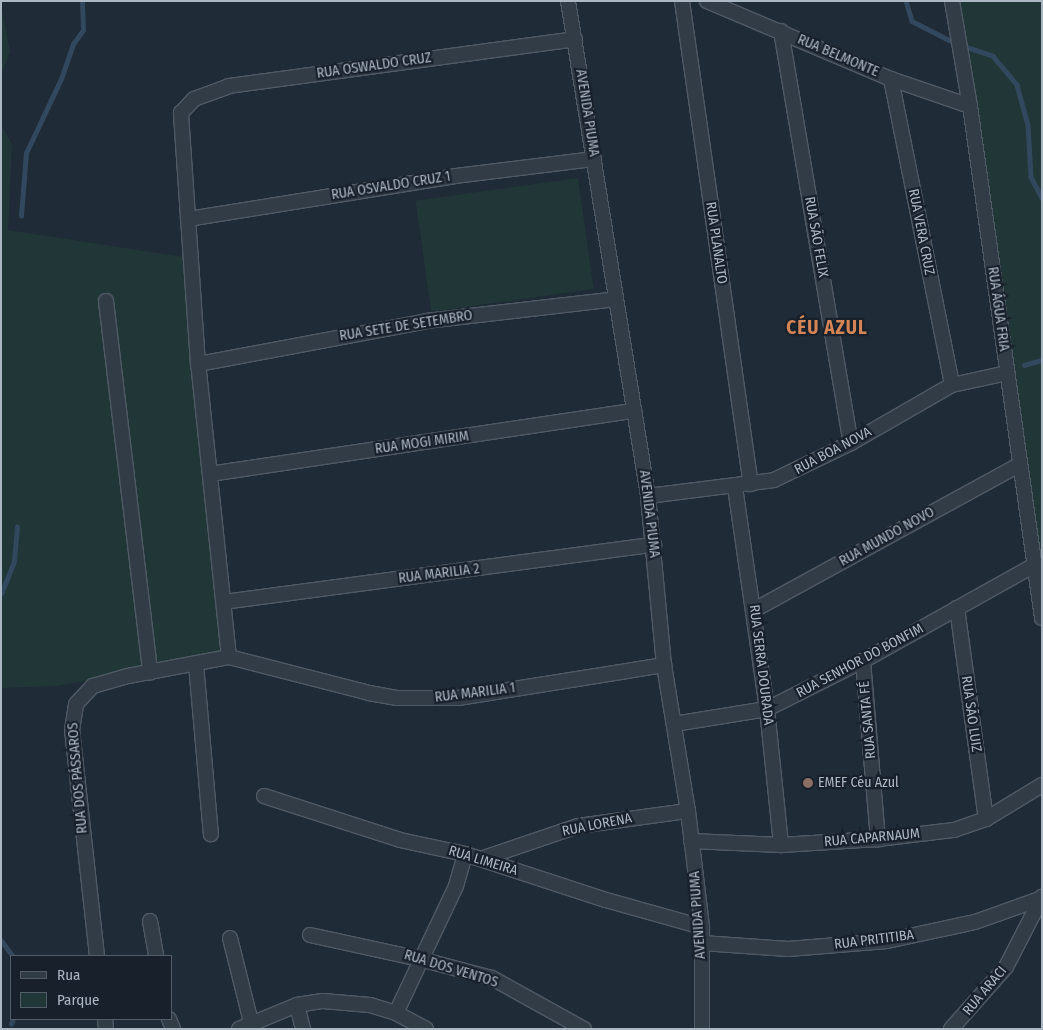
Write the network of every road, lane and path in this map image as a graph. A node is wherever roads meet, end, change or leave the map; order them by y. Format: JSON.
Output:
{"nodes":[{"id":1,"x":568,"y":1,"type":"edge"},
{"id":2,"x":682,"y":1,"type":"edge"},
{"id":3,"x":707,"y":1,"type":"edge"},
{"id":4,"x":952,"y":1,"type":"edge"},
{"id":5,"x":781,"y":32,"type":"junction"},
{"id":6,"x":575,"y":39,"type":"junction"},
{"id":7,"x":891,"y":79,"type":"junction"},
{"id":8,"x":970,"y":106,"type":"junction"},
{"id":9,"x":594,"y":159,"type":"junction"},
{"id":10,"x":188,"y":219,"type":"junction"},
{"id":11,"x":616,"y":299,"type":"junction"},
{"id":12,"x":106,"y":301,"type":"dead end"},
{"id":13,"x":198,"y":364,"type":"junction"},
{"id":14,"x":1007,"y":374,"type":"junction"},
{"id":15,"x":952,"y":385,"type":"junction"},
{"id":16,"x":634,"y":411,"type":"junction"},
{"id":17,"x":851,"y":442,"type":"junction"},
{"id":18,"x":1019,"y":465,"type":"junction"},
{"id":19,"x":210,"y":474,"type":"junction"},
{"id":20,"x":751,"y":484,"type":"junction"},
{"id":21,"x":734,"y":487,"type":"junction"},
{"id":22,"x":648,"y":496,"type":"junction"},
{"id":23,"x":654,"y":546,"type":"junction"},
{"id":24,"x":1034,"y":565,"type":"junction"},
{"id":25,"x":224,"y":602,"type":"junction"},
{"id":26,"x":957,"y":608,"type":"junction"},
{"id":27,"x":754,"y":610,"type":"junction"},
{"id":28,"x":1042,"y":618,"type":"edge"},
{"id":29,"x":229,"y":657,"type":"junction"},
{"id":30,"x":863,"y":661,"type":"junction"},
{"id":31,"x":196,"y":664,"type":"junction"},
{"id":32,"x":664,"y":665,"type":"junction"},
{"id":33,"x":150,"y":672,"type":"junction"},
{"id":34,"x":768,"y":709,"type":"junction"},
{"id":35,"x":674,"y":724,"type":"junction"},
{"id":36,"x":1042,"y":785,"type":"edge"},
{"id":37,"x":264,"y":796,"type":"dead end"},
{"id":38,"x":688,"y":811,"type":"junction"},
{"id":39,"x":986,"y":819,"type":"junction"},
{"id":40,"x":211,"y":834,"type":"dead end"},
{"id":41,"x":878,"y":839,"type":"junction"},
{"id":42,"x":691,"y":841,"type":"junction"},
{"id":43,"x":782,"y":844,"type":"junction"},
{"id":44,"x":465,"y":854,"type":"junction"},
{"id":45,"x":481,"y":859,"type":"junction"},
{"id":46,"x":1041,"y":898,"type":"edge"},
{"id":47,"x":150,"y":921,"type":"dead end"},
{"id":48,"x":702,"y":927,"type":"junction"},
{"id":49,"x":310,"y":935,"type":"dead end"},
{"id":50,"x":230,"y":938,"type":"dead end"},
{"id":51,"x":702,"y":943,"type":"junction"},
{"id":52,"x":97,"y":955,"type":"edge"},
{"id":53,"x":156,"y":955,"type":"edge"},
{"id":54,"x":420,"y":959,"type":"junction"},
{"id":55,"x":297,"y":1005,"type":"junction"},
{"id":56,"x":396,"y":1013,"type":"junction"},
{"id":57,"x":245,"y":1025,"type":"edge"},
{"id":58,"x":303,"y":1029,"type":"edge"},
{"id":59,"x":426,"y":1029,"type":"edge"},
{"id":60,"x":584,"y":1029,"type":"edge"},
{"id":61,"x":702,"y":1029,"type":"edge"},
{"id":62,"x":951,"y":1029,"type":"edge"}],
"edges":[{"from":1,"to":6,"type":"street","name":"AVENIDA PIUMA"},
{"from":2,"to":20,"type":"street","name":"RUA PLANALTO"},
{"from":3,"to":5,"type":"street","name":"RUA BELMONTE"},
{"from":4,"to":8,"type":"street","name":"RUA ÁGUA FRIA"},
{"from":5,"to":7,"type":"street","name":"RUA BELMONTE"},
{"from":5,"to":17,"type":"street","name":"RUA SÃO FELIX"},
{"from":6,"to":9,"type":"street","name":"AVENIDA PIUMA"},
{"from":6,"to":10,"type":"street","name":"RUA OSWALDO CRUZ"},
{"from":7,"to":8,"type":"street","name":"RUA BELMONTE"},
{"from":7,"to":15,"type":"street","name":"RUA VERA CRUZ"},
{"from":8,"to":14,"type":"street","name":"RUA ÁGUA FRIA"},
{"from":9,"to":10,"type":"street","name":"RUA OSVALDO CRUZ 1"},
{"from":9,"to":11,"type":"street","name":"AVENIDA PIUMA"},
{"from":10,"to":13,"type":"street"},
{"from":11,"to":13,"type":"street","name":"RUA SETE DE SETEMBRO"},
{"from":11,"to":16,"type":"street","name":"AVENIDA PIUMA"},
{"from":12,"to":33,"type":"street"},
{"from":13,"to":19,"type":"street"},
{"from":14,"to":15,"type":"street","name":"RUA BOA NOVA"},
{"from":14,"to":18,"type":"street","name":"RUA ÁGUA FRIA"},
{"from":15,"to":17,"type":"street","name":"RUA BOA NOVA"},
{"from":16,"to":19,"type":"street","name":"RUA MOGI MIRIM"},
{"from":16,"to":22,"type":"street","name":"AVENIDA PIUMA"},
{"from":17,"to":20,"type":"street","name":"RUA BOA NOVA"},
{"from":18,"to":24,"type":"street","name":"RUA ÁGUA FRIA"},
{"from":18,"to":27,"type":"street","name":"RUA MUNDO NOVO"},
{"from":19,"to":25,"type":"street"},
{"from":20,"to":21,"type":"street","name":"RUA BOA NOVA"},
{"from":21,"to":22,"type":"street","name":"RUA BOA NOVA"},
{"from":21,"to":27,"type":"street","name":"RUA SERRA DOURADA"},
{"from":22,"to":23,"type":"street","name":"AVENIDA PIUMA"},
{"from":23,"to":25,"type":"street","name":"RUA MARILIA 2"},
{"from":23,"to":32,"type":"street","name":"AVENIDA PIUMA"},
{"from":24,"to":26,"type":"street","name":"RUA SENHOR DO BONFIM"},
{"from":24,"to":28,"type":"street","name":"RUA ÁGUA FRIA"},
{"from":25,"to":29,"type":"street"},
{"from":26,"to":30,"type":"street","name":"RUA SENHOR DO BONFIM"},
{"from":26,"to":39,"type":"street","name":"RUA SÃO LUIZ"},
{"from":27,"to":34,"type":"street","name":"RUA SERRA DOURADA"},
{"from":29,"to":31,"type":"street","name":"RUA DOS PÁSSAROS"},
{"from":29,"to":32,"type":"street","name":"RUA MARILIA 1"},
{"from":30,"to":34,"type":"street","name":"RUA SENHOR DO BONFIM"},
{"from":30,"to":41,"type":"street","name":"RUA SANTA FÉ"},
{"from":31,"to":33,"type":"street","name":"RUA DOS PÁSSAROS"},
{"from":31,"to":40,"type":"street"},
{"from":32,"to":35,"type":"street","name":"AVENIDA PIUMA"},
{"from":33,"to":52,"type":"street","name":"RUA DOS PÁSSAROS"},
{"from":34,"to":35,"type":"street","name":"RUA SENHOR DO BONFIM"},
{"from":34,"to":43,"type":"street","name":"RUA SERRA DOURADA"},
{"from":35,"to":38,"type":"street","name":"AVENIDA PIUMA"},
{"from":36,"to":39,"type":"street","name":"RUA CAPARNAUM"},
{"from":37,"to":44,"type":"street","name":"RUA LIMEIRA"},
{"from":38,"to":42,"type":"street","name":"AVENIDA PIUMA"},
{"from":38,"to":45,"type":"street","name":"RUA LORENA"},
{"from":39,"to":41,"type":"street","name":"RUA CAPARNAUM"},
{"from":41,"to":43,"type":"street","name":"RUA CAPARNAUM"},
{"from":42,"to":43,"type":"street","name":"RUA CAPARNAUM"},
{"from":42,"to":48,"type":"street","name":"AVENIDA PIUMA"},
{"from":44,"to":45,"type":"street","name":"RUA LIMEIRA"},
{"from":44,"to":54,"type":"street"},
{"from":45,"to":48,"type":"street","name":"RUA LIMEIRA"},
{"from":46,"to":51,"type":"street","name":"RUA PRITITIBA"},
{"from":46,"to":62,"type":"street","name":"RUA ARACI"},
{"from":47,"to":53,"type":"street"},
{"from":48,"to":51,"type":"street","name":"AVENIDA PIUMA"},
{"from":49,"to":54,"type":"street","name":"RUA DOS VENTOS"},
{"from":50,"to":57,"type":"street"},
{"from":51,"to":61,"type":"street","name":"AVENIDA PIUMA"},
{"from":54,"to":56,"type":"street"},
{"from":54,"to":60,"type":"street","name":"RUA DOS VENTOS"},
{"from":55,"to":56,"type":"street"},
{"from":55,"to":57,"type":"street"},
{"from":55,"to":58,"type":"street"},
{"from":56,"to":59,"type":"street"}]}
